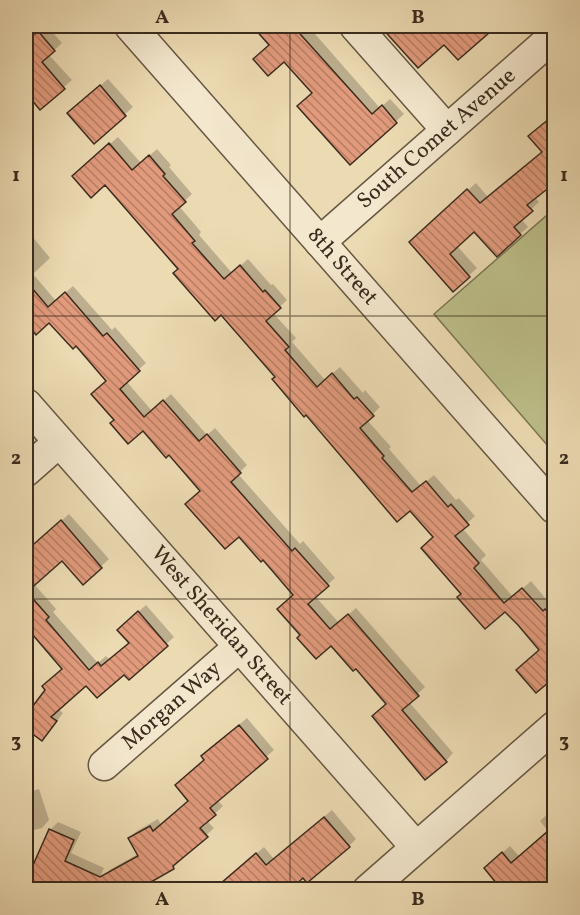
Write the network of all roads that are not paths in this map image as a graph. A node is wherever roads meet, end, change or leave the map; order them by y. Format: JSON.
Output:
{"nodes":[{"id":1,"x":130,"y":26,"type":"edge"},
{"id":2,"x":355,"y":26,"type":"edge"},
{"id":3,"x":555,"y":36,"type":"edge"},
{"id":4,"x":447,"y":130,"type":"junction"},
{"id":5,"x":320,"y":242,"type":"junction"},
{"id":6,"x":26,"y":404,"type":"edge"},
{"id":7,"x":59,"y":442,"type":"junction"},
{"id":8,"x":26,"y":471,"type":"edge"},
{"id":9,"x":555,"y":508,"type":"edge"},
{"id":10,"x":240,"y":647,"type":"junction"},
{"id":11,"x":555,"y":727,"type":"edge"},
{"id":12,"x":104,"y":765,"type":"dead end"},
{"id":13,"x":416,"y":847,"type":"junction"},
{"id":14,"x":368,"y":890,"type":"edge"}],
"edges":[{"from":1,"to":5,"type":"street","name":"8th Street"},
{"from":2,"to":4,"type":"street"},
{"from":3,"to":4,"type":"street","name":"South Comet Avenue"},
{"from":4,"to":5,"type":"street","name":"South Comet Avenue"},
{"from":5,"to":9,"type":"street","name":"8th Street"},
{"from":6,"to":7,"type":"street","name":"West Sheridan Street"},
{"from":7,"to":8,"type":"street"},
{"from":7,"to":10,"type":"street","name":"West Sheridan Street"},
{"from":10,"to":12,"type":"street","name":"Morgan Way"},
{"from":10,"to":13,"type":"street","name":"West Sheridan Street"},
{"from":11,"to":13,"type":"street"},
{"from":13,"to":14,"type":"street"}]}
